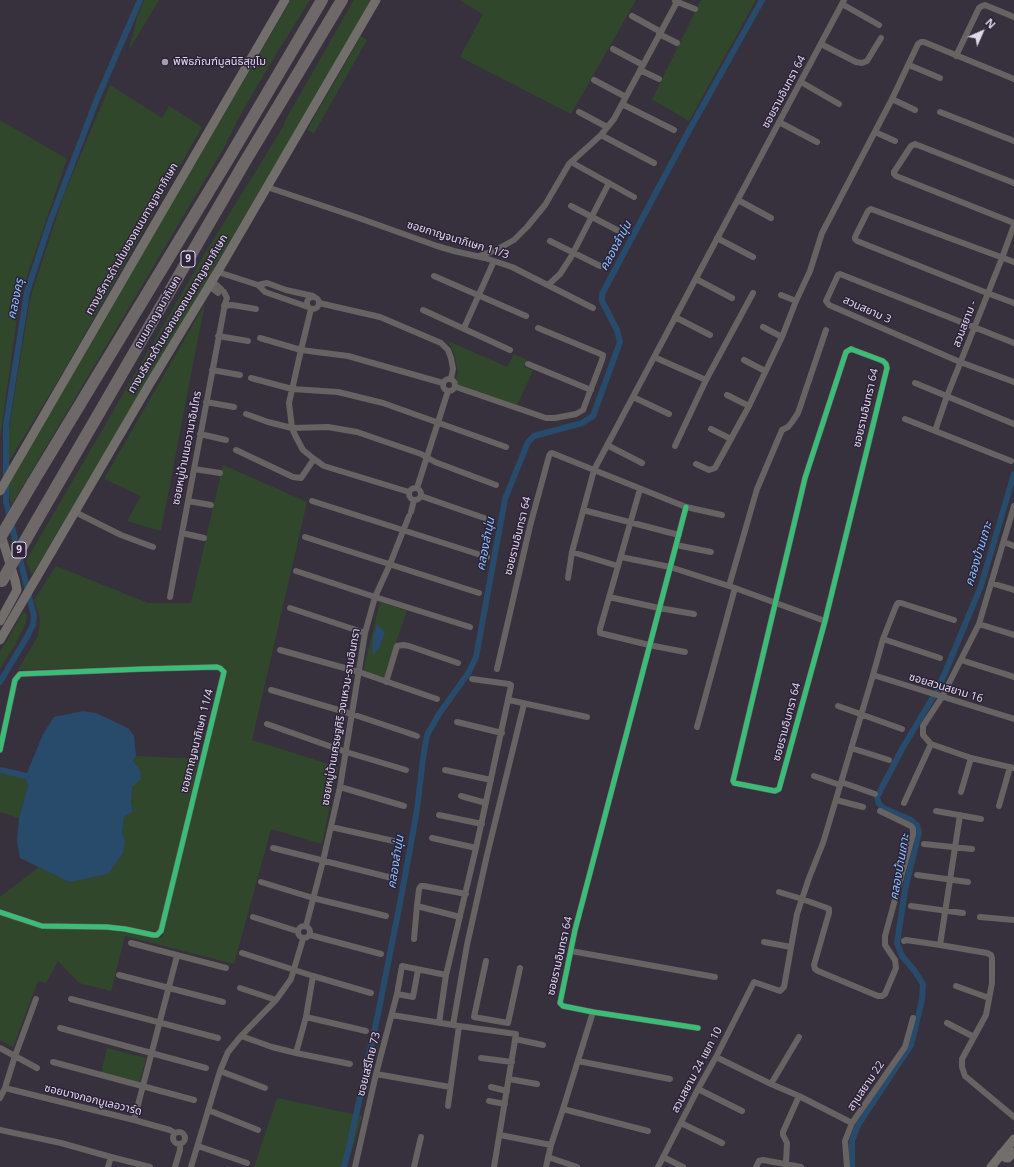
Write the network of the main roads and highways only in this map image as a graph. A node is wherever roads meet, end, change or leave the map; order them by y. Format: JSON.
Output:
{"nodes":[{"id":1,"x":286,"y":0,"type":"edge"},
{"id":2,"x":322,"y":0,"type":"edge"},
{"id":3,"x":342,"y":0,"type":"edge"},
{"id":4,"x":376,"y":0,"type":"edge"},
{"id":5,"x":0,"y":491,"type":"edge"},
{"id":6,"x":0,"y":531,"type":"edge"},
{"id":7,"x":0,"y":538,"type":"edge"},
{"id":8,"x":1,"y":582,"type":"edge"},
{"id":9,"x":0,"y":621,"type":"edge"},
{"id":10,"x":0,"y":640,"type":"edge"},
{"id":11,"x":1014,"y":1139,"type":"edge"},
{"id":12,"x":1014,"y":1152,"type":"edge"},
{"id":13,"x":1001,"y":1154,"type":"junction"},
{"id":14,"x":1014,"y":1156,"type":"edge"},
{"id":15,"x":991,"y":1167,"type":"edge"},
{"id":16,"x":1005,"y":1167,"type":"edge"}],
"edges":[{"from":1,"to":5,"type":"main road","name":"ทางบริการด้านในของถนนกาญจนาภิเษก"},
{"from":2,"to":7,"type":"highway","name":"ถนนกาญจนาภิเษก","number":"9","bridge":true},
{"from":3,"to":8,"type":"highway","name":"ถนนกาญจนาภิเษก","number":"9","bridge":true},
{"from":4,"to":10,"type":"main road","name":"ทางบริการด้านนอกของถนนกาญจนาภิเษก"},
{"from":6,"to":9,"type":"main road"},
{"from":11,"to":13,"type":"main road"},
{"from":12,"to":13,"type":"main road"},
{"from":13,"to":15,"type":"main road"},
{"from":14,"to":16,"type":"main road"}]}
